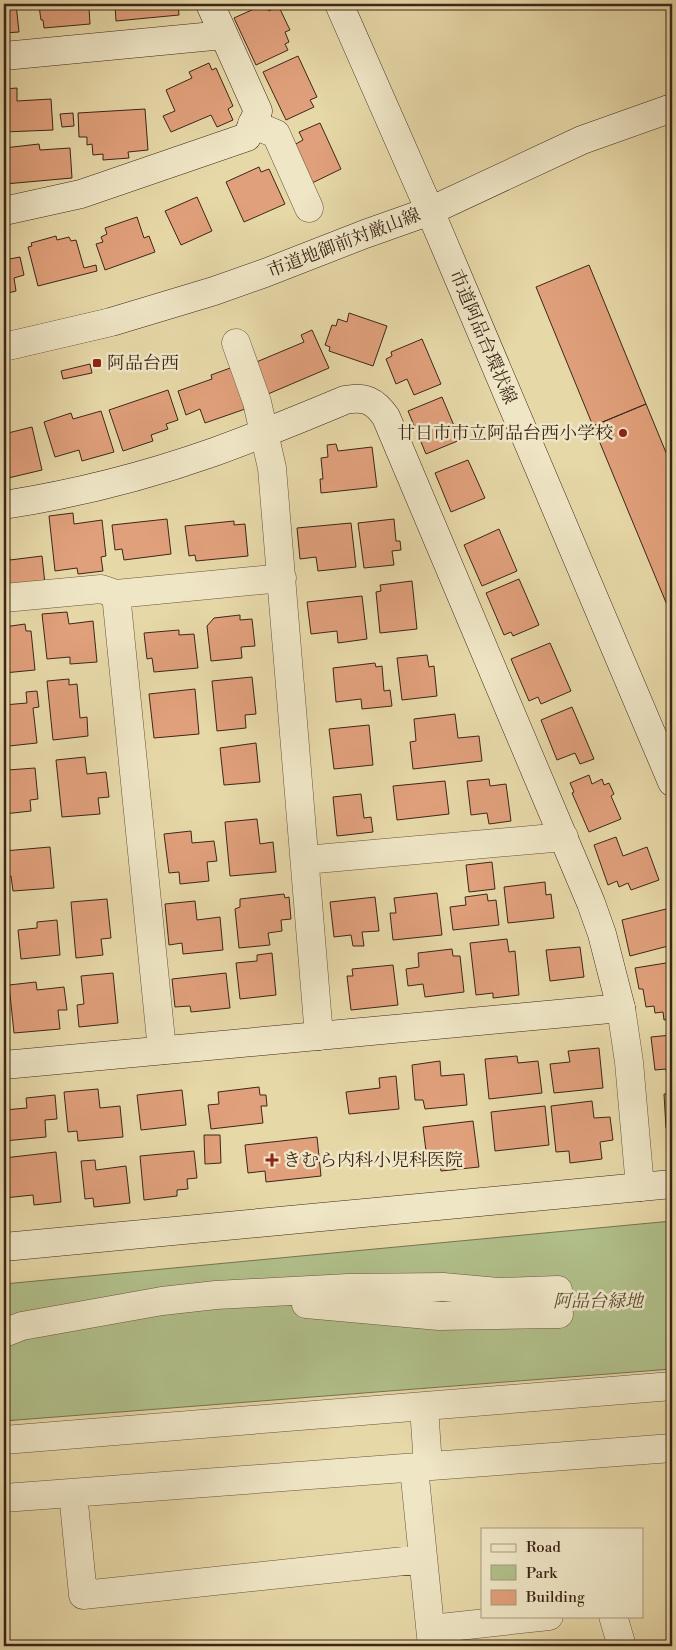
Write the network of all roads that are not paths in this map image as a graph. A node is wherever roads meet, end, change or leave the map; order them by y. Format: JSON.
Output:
{"nodes":[{"id":1,"x":210,"y":4,"type":"edge"},
{"id":2,"x":339,"y":4,"type":"edge"},
{"id":3,"x":224,"y":35,"type":"junction"},
{"id":4,"x":4,"y":56,"type":"edge"},
{"id":5,"x":672,"y":108,"type":"edge"},
{"id":6,"x":252,"y":124,"type":"junction"},
{"id":7,"x":309,"y":208,"type":"dead end"},
{"id":8,"x":4,"y":211,"type":"edge"},
{"id":9,"x":430,"y":211,"type":"junction"},
{"id":10,"x":236,"y":343,"type":"dead end"},
{"id":11,"x":4,"y":347,"type":"edge"},
{"id":12,"x":264,"y":433,"type":"junction"},
{"id":13,"x":4,"y":505,"type":"edge"},
{"id":14,"x":282,"y":578,"type":"junction"},
{"id":15,"x":116,"y":594,"type":"junction"},
{"id":16,"x":4,"y":598,"type":"edge"},
{"id":17,"x":672,"y":782,"type":"edge"},
{"id":18,"x":564,"y":837,"type":"junction"},
{"id":19,"x":305,"y":860,"type":"junction"},
{"id":20,"x":621,"y":1008,"type":"junction"},
{"id":21,"x":319,"y":1036,"type":"junction"},
{"id":22,"x":162,"y":1050,"type":"junction"},
{"id":23,"x":4,"y":1065,"type":"edge"},
{"id":24,"x":672,"y":1184,"type":"edge"},
{"id":25,"x":640,"y":1187,"type":"junction"},
{"id":26,"x":4,"y":1247,"type":"edge"},
{"id":27,"x":559,"y":1302,"type":"dead end"},
{"id":28,"x":4,"y":1333,"type":"edge"},
{"id":29,"x":672,"y":1386,"type":"edge"},
{"id":30,"x":424,"y":1407,"type":"junction"},
{"id":31,"x":4,"y":1440,"type":"edge"},
{"id":32,"x":672,"y":1448,"type":"edge"},
{"id":33,"x":421,"y":1467,"type":"junction"},
{"id":34,"x":73,"y":1493,"type":"junction"},
{"id":35,"x":4,"y":1498,"type":"edge"},
{"id":36,"x":423,"y":1559,"type":"junction"},
{"id":37,"x":538,"y":1618,"type":"edge"},
{"id":38,"x":614,"y":1618,"type":"edge"},
{"id":39,"x":432,"y":1638,"type":"edge"},
{"id":40,"x":621,"y":1646,"type":"edge"}],
"edges":[{"from":1,"to":3,"type":"street"},
{"from":2,"to":9,"type":"street","name":"市道阿品台環状線"},
{"from":3,"to":4,"type":"street"},
{"from":3,"to":6,"type":"street"},
{"from":5,"to":9,"type":"street","name":"市道地御前対厳山線"},
{"from":6,"to":7,"type":"street"},
{"from":6,"to":8,"type":"street"},
{"from":9,"to":11,"type":"street","name":"市道地御前対厳山線"},
{"from":9,"to":17,"type":"street","name":"市道阿品台環状線"},
{"from":10,"to":12,"type":"street"},
{"from":12,"to":13,"type":"street"},
{"from":12,"to":14,"type":"street"},
{"from":12,"to":18,"type":"street"},
{"from":14,"to":15,"type":"street"},
{"from":14,"to":19,"type":"street"},
{"from":15,"to":16,"type":"street"},
{"from":15,"to":22,"type":"street"},
{"from":18,"to":19,"type":"street"},
{"from":18,"to":20,"type":"street"},
{"from":19,"to":21,"type":"street"},
{"from":20,"to":21,"type":"street"},
{"from":20,"to":25,"type":"street"},
{"from":21,"to":22,"type":"street"},
{"from":22,"to":23,"type":"street"},
{"from":24,"to":25,"type":"street"},
{"from":25,"to":26,"type":"street"},
{"from":27,"to":28,"type":"street"},
{"from":29,"to":30,"type":"street"},
{"from":30,"to":31,"type":"street"},
{"from":30,"to":33,"type":"street"},
{"from":32,"to":33,"type":"street"},
{"from":33,"to":34,"type":"street"},
{"from":33,"to":36,"type":"street"},
{"from":34,"to":35,"type":"street"},
{"from":34,"to":36,"type":"street"},
{"from":36,"to":39,"type":"street"},
{"from":37,"to":39,"type":"street"},
{"from":38,"to":40,"type":"street"}]}
